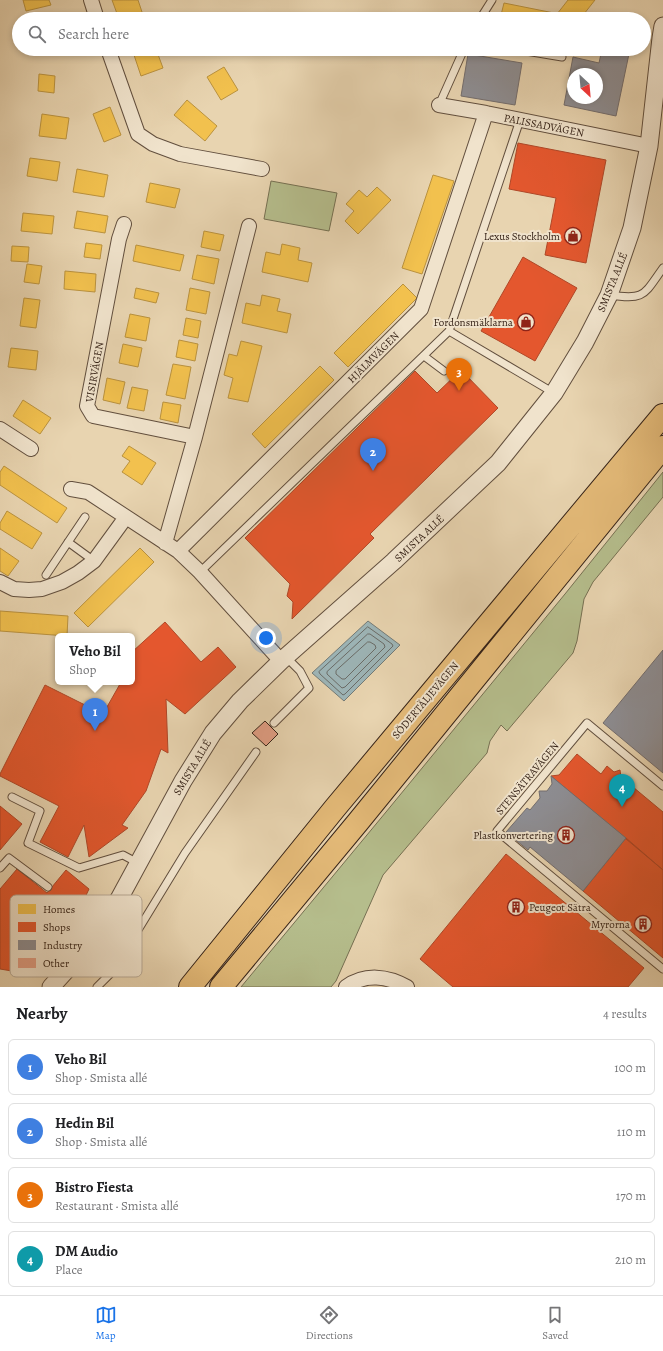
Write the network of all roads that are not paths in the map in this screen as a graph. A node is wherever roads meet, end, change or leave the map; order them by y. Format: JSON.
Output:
{"nodes":[{"id":1,"x":91,"y":0,"type":"edge"},
{"id":2,"x":492,"y":0,"type":"edge"},
{"id":3,"x":95,"y":12,"type":"edge"},
{"id":4,"x":484,"y":12,"type":"edge"},
{"id":5,"x":663,"y":26,"type":"edge"},
{"id":6,"x":110,"y":56,"type":"edge"},
{"id":7,"x":461,"y":56,"type":"edge"},
{"id":8,"x":556,"y":56,"type":"edge"},
{"id":9,"x":562,"y":57,"type":"dead end"},
{"id":10,"x":439,"y":105,"type":"joint"},
{"id":11,"x":486,"y":113,"type":"junction"},
{"id":12,"x":520,"y":120,"type":"junction"},
{"id":13,"x":649,"y":146,"type":"junction"},
{"id":14,"x":262,"y":169,"type":"dead end"},
{"id":15,"x":124,"y":224,"type":"dead end"},
{"id":16,"x":249,"y":226,"type":"dead end"},
{"id":17,"x":663,"y":268,"type":"edge"},
{"id":18,"x":609,"y":295,"type":"junction"},
{"id":19,"x":450,"y":331,"type":"junction"},
{"id":20,"x":424,"y":356,"type":"junction"},
{"id":21,"x":444,"y":371,"type":"dead end"},
{"id":22,"x":554,"y":393,"type":"junction"},
{"id":23,"x":663,"y":415,"type":"edge"},
{"id":24,"x":0,"y":429,"type":"edge"},
{"id":25,"x":195,"y":437,"type":"junction"},
{"id":26,"x":663,"y":447,"type":"edge"},
{"id":27,"x":31,"y":449,"type":"dead end"},
{"id":28,"x":71,"y":489,"type":"dead end"},
{"id":29,"x":85,"y":517,"type":"dead end"},
{"id":30,"x":126,"y":517,"type":"junction"},
{"id":31,"x":68,"y":542,"type":"junction"},
{"id":32,"x":165,"y":543,"type":"junction"},
{"id":33,"x":178,"y":551,"type":"junction"},
{"id":34,"x":94,"y":561,"type":"junction"},
{"id":35,"x":200,"y":572,"type":"junction"},
{"id":36,"x":46,"y":575,"type":"dead end"},
{"id":37,"x":0,"y":582,"type":"edge"},
{"id":38,"x":284,"y":659,"type":"junction"},
{"id":39,"x":274,"y":723,"type":"dead end"},
{"id":40,"x":256,"y":752,"type":"dead end"},
{"id":41,"x":663,"y":786,"type":"edge"},
{"id":42,"x":12,"y":797,"type":"dead end"},
{"id":43,"x":139,"y":863,"type":"junction"},
{"id":44,"x":0,"y":868,"type":"edge"},
{"id":45,"x":48,"y":887,"type":"dead end"},
{"id":46,"x":121,"y":895,"type":"edge"},
{"id":47,"x":142,"y":923,"type":"edge"},
{"id":48,"x":663,"y":969,"type":"edge"},
{"id":49,"x":63,"y":977,"type":"edge"},
{"id":50,"x":107,"y":977,"type":"edge"},
{"id":51,"x":57,"y":985,"type":"edge"},
{"id":52,"x":98,"y":987,"type":"edge"},
{"id":53,"x":190,"y":987,"type":"edge"},
{"id":54,"x":221,"y":987,"type":"edge"},
{"id":55,"x":346,"y":987,"type":"edge"},
{"id":56,"x":407,"y":987,"type":"edge"}],
"edges":[{"from":1,"to":3,"type":"street"},
{"from":2,"to":4,"type":"lane"},
{"from":5,"to":13,"type":"street","name":"SMISTA ALLÉ"},
{"from":6,"to":14,"type":"street"},
{"from":7,"to":10,"type":"lane"},
{"from":8,"to":9,"type":"lane"},
{"from":10,"to":11,"type":"street","name":"PALISSADVÄGEN"},
{"from":11,"to":12,"type":"street","name":"PALISSADVÄGEN"},
{"from":11,"to":33,"type":"street","name":"HJÄLMVÄGEN"},
{"from":12,"to":13,"type":"street","name":"PALISSADVÄGEN"},
{"from":12,"to":19,"type":"lane"},
{"from":13,"to":18,"type":"street","name":"SMISTA ALLÉ"},
{"from":15,"to":25,"type":"street","name":"VISIRVÄGEN"},
{"from":16,"to":25,"type":"street"},
{"from":17,"to":18,"type":"lane"},
{"from":18,"to":22,"type":"street","name":"SMISTA ALLÉ"},
{"from":19,"to":20,"type":"lane"},
{"from":19,"to":22,"type":"lane"},
{"from":20,"to":21,"type":"lane"},
{"from":20,"to":35,"type":"lane"},
{"from":22,"to":38,"type":"street","name":"SMISTA ALLÉ"},
{"from":23,"to":53,"type":"highway","name":"SÖDERTÄLJEVÄGEN"},
{"from":24,"to":27,"type":"street"},
{"from":25,"to":32,"type":"street"},
{"from":26,"to":54,"type":"highway"},
{"from":28,"to":30,"type":"street"},
{"from":29,"to":31,"type":"lane"},
{"from":30,"to":32,"type":"street"},
{"from":30,"to":34,"type":"street"},
{"from":31,"to":34,"type":"lane"},
{"from":31,"to":36,"type":"lane"},
{"from":32,"to":33,"type":"street"},
{"from":33,"to":35,"type":"street"},
{"from":34,"to":37,"type":"street"},
{"from":35,"to":38,"type":"street"},
{"from":38,"to":39,"type":"lane"},
{"from":38,"to":43,"type":"street","name":"SMISTA ALLÉ"},
{"from":40,"to":47,"type":"lane"},
{"from":41,"to":48,"type":"lane","name":"STENSÄTRAVÄGEN"},
{"from":42,"to":43,"type":"lane"},
{"from":43,"to":46,"type":"street","name":"SMISTA ALLÉ"},
{"from":44,"to":45,"type":"lane"},
{"from":49,"to":51,"type":"street","name":"SMISTA ALLÉ"},
{"from":50,"to":52,"type":"lane"},
{"from":55,"to":56,"type":"street"}]}
